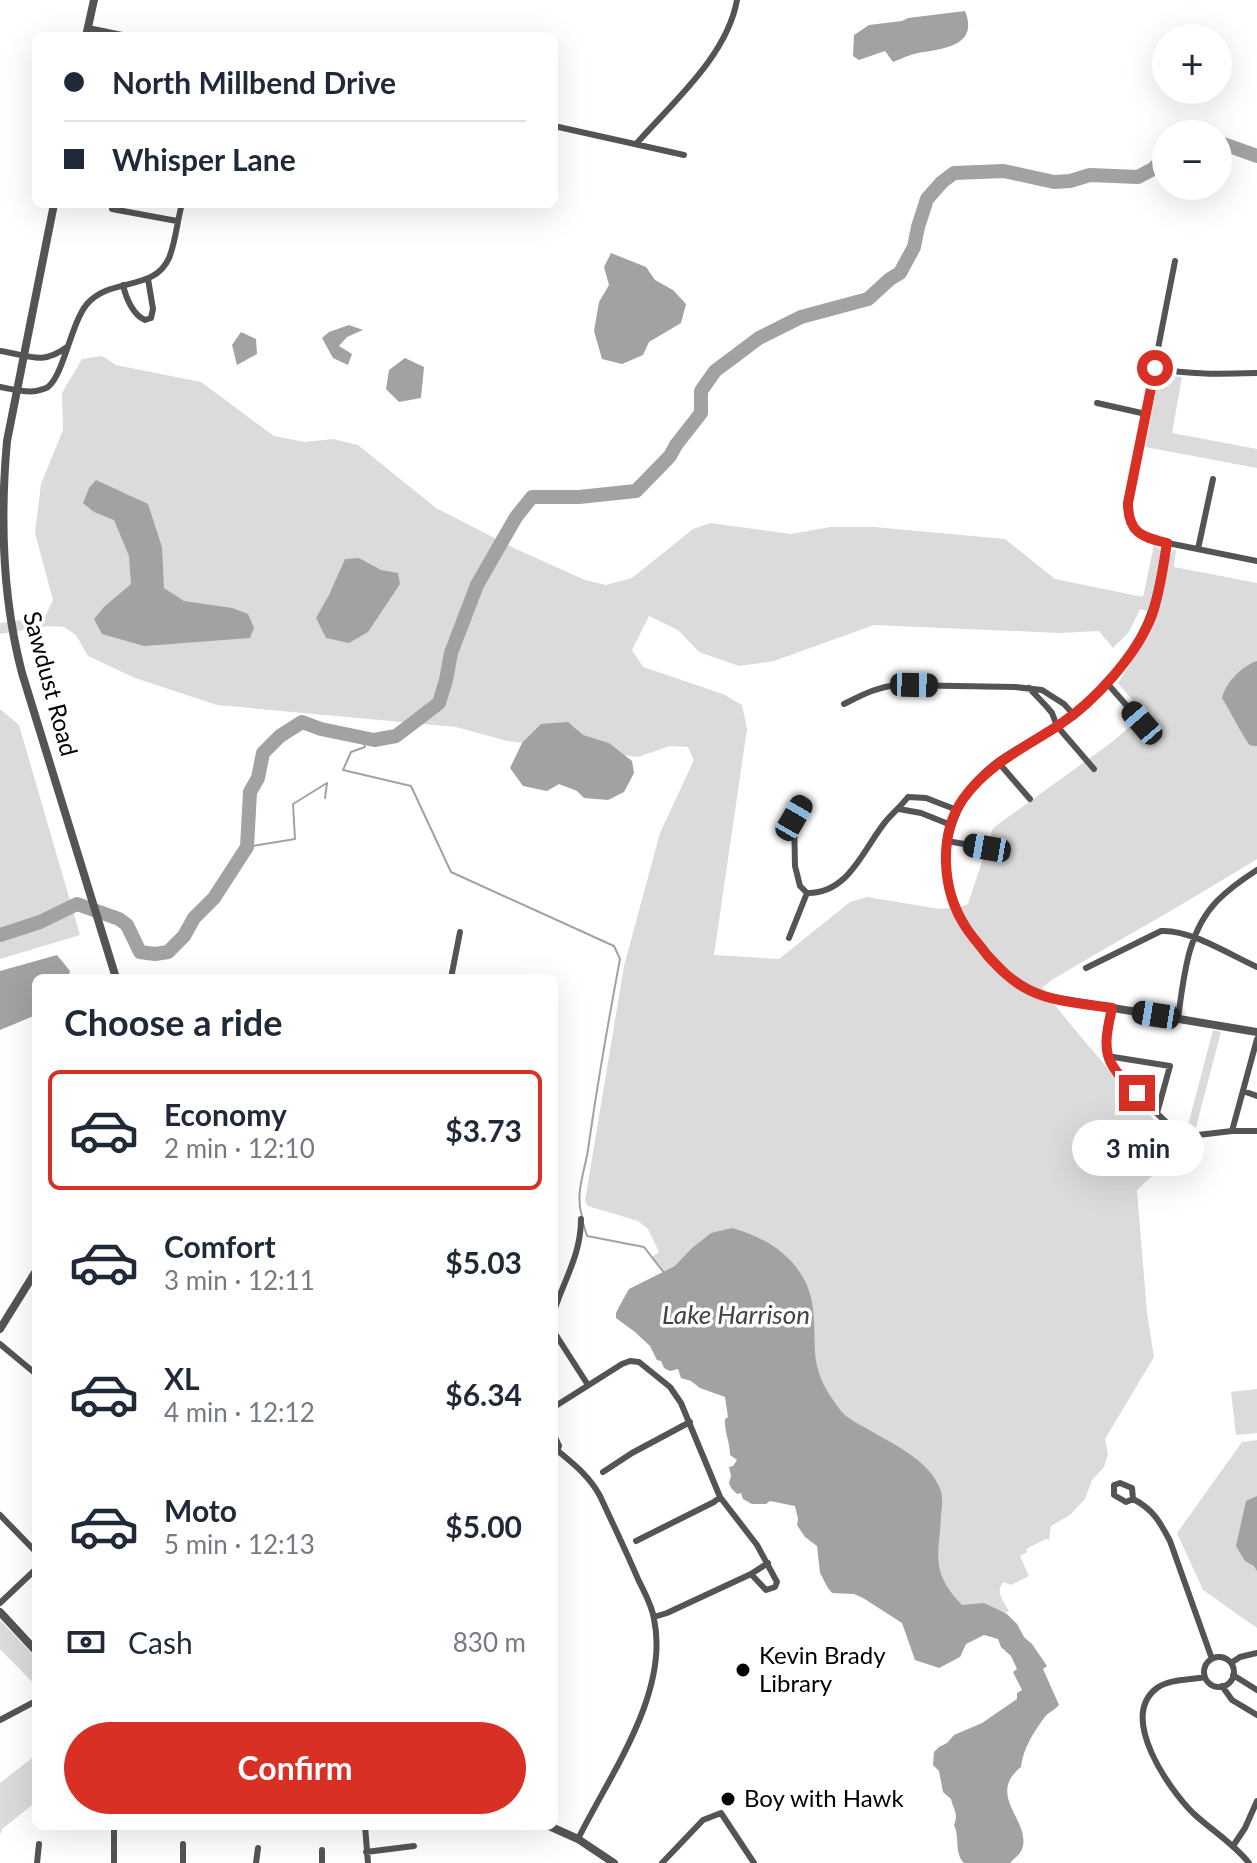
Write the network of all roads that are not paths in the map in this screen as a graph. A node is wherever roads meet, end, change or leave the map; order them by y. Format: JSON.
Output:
{"nodes":[{"id":1,"x":94,"y":0,"type":"edge"},
{"id":2,"x":737,"y":0,"type":"edge"},
{"id":3,"x":87,"y":32,"type":"edge"},
{"id":4,"x":558,"y":127,"type":"edge"},
{"id":5,"x":637,"y":143,"type":"junction"},
{"id":6,"x":684,"y":155,"type":"dead end"},
{"id":7,"x":53,"y":208,"type":"edge"},
{"id":8,"x":181,"y":208,"type":"edge"},
{"id":9,"x":112,"y":209,"type":"dead end"},
{"id":10,"x":177,"y":221,"type":"junction"},
{"id":11,"x":1175,"y":261,"type":"dead end"},
{"id":12,"x":148,"y":279,"type":"junction"},
{"id":13,"x":123,"y":285,"type":"junction"},
{"id":14,"x":67,"y":347,"type":"junction"},
{"id":15,"x":0,"y":351,"type":"edge"},
{"id":16,"x":24,"y":355,"type":"junction"},
{"id":17,"x":1155,"y":368,"type":"junction"},
{"id":18,"x":1257,"y":373,"type":"edge"},
{"id":19,"x":0,"y":387,"type":"edge"},
{"id":20,"x":16,"y":390,"type":"junction"},
{"id":21,"x":1097,"y":403,"type":"dead end"},
{"id":22,"x":1146,"y":414,"type":"junction"},
{"id":23,"x":1213,"y":479,"type":"dead end"},
{"id":24,"x":1167,"y":543,"type":"junction"},
{"id":25,"x":1198,"y":549,"type":"junction"},
{"id":26,"x":1257,"y":561,"type":"edge"},
{"id":27,"x":1106,"y":682,"type":"junction"},
{"id":28,"x":1029,"y":688,"type":"junction"},
{"id":29,"x":844,"y":704,"type":"dead end"},
{"id":30,"x":1074,"y":715,"type":"junction"},
{"id":31,"x":1142,"y":723,"type":"dead end"},
{"id":32,"x":1057,"y":726,"type":"junction"},
{"id":33,"x":998,"y":762,"type":"junction"},
{"id":34,"x":1094,"y":769,"type":"dead end"},
{"id":35,"x":1030,"y":799,"type":"dead end"},
{"id":36,"x":802,"y":803,"type":"dead end"},
{"id":37,"x":899,"y":809,"type":"junction"},
{"id":38,"x":957,"y":810,"type":"junction"},
{"id":39,"x":951,"y":825,"type":"junction"},
{"id":40,"x":947,"y":841,"type":"junction"},
{"id":41,"x":987,"y":848,"type":"dead end"},
{"id":42,"x":1257,"y":870,"type":"edge"},
{"id":43,"x":807,"y":893,"type":"junction"},
{"id":44,"x":460,"y":932,"type":"dead end"},
{"id":45,"x":789,"y":938,"type":"dead end"},
{"id":46,"x":1194,"y":938,"type":"junction"},
{"id":47,"x":1257,"y":967,"type":"edge"},
{"id":48,"x":1086,"y":968,"type":"dead end"},
{"id":49,"x":115,"y":974,"type":"edge"},
{"id":50,"x":452,"y":974,"type":"edge"},
{"id":51,"x":1112,"y":1008,"type":"junction"},
{"id":52,"x":1178,"y":1018,"type":"junction"},
{"id":53,"x":1257,"y":1032,"type":"edge"},
{"id":54,"x":1257,"y":1039,"type":"edge"},
{"id":55,"x":1107,"y":1055,"type":"junction"},
{"id":56,"x":1243,"y":1091,"type":"junction"},
{"id":57,"x":1257,"y":1096,"type":"edge"},
{"id":58,"x":1157,"y":1113,"type":"junction"},
{"id":59,"x":1232,"y":1131,"type":"junction"},
{"id":60,"x":1257,"y":1131,"type":"edge"},
{"id":61,"x":1184,"y":1134,"type":"dead end"},
{"id":62,"x":1198,"y":1135,"type":"dead end"},
{"id":63,"x":581,"y":1219,"type":"dead end"},
{"id":64,"x":32,"y":1277,"type":"edge"},
{"id":65,"x":558,"y":1301,"type":"edge"},
{"id":66,"x":0,"y":1329,"type":"edge"},
{"id":67,"x":558,"y":1338,"type":"edge"},
{"id":68,"x":0,"y":1344,"type":"edge"},
{"id":69,"x":32,"y":1371,"type":"edge"},
{"id":70,"x":588,"y":1385,"type":"junction"},
{"id":71,"x":558,"y":1404,"type":"edge"},
{"id":72,"x":690,"y":1422,"type":"junction"},
{"id":73,"x":558,"y":1455,"type":"edge"},
{"id":74,"x":603,"y":1472,"type":"dead end"},
{"id":75,"x":720,"y":1497,"type":"junction"},
{"id":76,"x":1133,"y":1499,"type":"dead end"},
{"id":77,"x":0,"y":1515,"type":"edge"},
{"id":78,"x":636,"y":1541,"type":"dead end"},
{"id":79,"x":32,"y":1548,"type":"edge"},
{"id":80,"x":768,"y":1563,"type":"junction"},
{"id":81,"x":32,"y":1573,"type":"edge"},
{"id":82,"x":751,"y":1574,"type":"junction"},
{"id":83,"x":0,"y":1603,"type":"edge"},
{"id":84,"x":0,"y":1612,"type":"edge"},
{"id":85,"x":654,"y":1617,"type":"junction"},
{"id":86,"x":32,"y":1647,"type":"edge"},
{"id":87,"x":1257,"y":1653,"type":"edge"},
{"id":88,"x":1212,"y":1659,"type":"junction"},
{"id":89,"x":1231,"y":1663,"type":"junction"},
{"id":90,"x":1233,"y":1675,"type":"junction"},
{"id":91,"x":1205,"y":1677,"type":"junction"},
{"id":92,"x":1222,"y":1686,"type":"junction"},
{"id":93,"x":1257,"y":1690,"type":"edge"},
{"id":94,"x":32,"y":1703,"type":"edge"},
{"id":95,"x":1257,"y":1715,"type":"edge"},
{"id":96,"x":0,"y":1720,"type":"edge"},
{"id":97,"x":1257,"y":1801,"type":"edge"},
{"id":98,"x":114,"y":1830,"type":"edge"},
{"id":99,"x":365,"y":1830,"type":"edge"},
{"id":100,"x":558,"y":1830,"type":"edge"},
{"id":101,"x":578,"y":1839,"type":"junction"},
{"id":102,"x":39,"y":1844,"type":"dead end"},
{"id":103,"x":183,"y":1844,"type":"dead end"},
{"id":104,"x":414,"y":1846,"type":"dead end"},
{"id":105,"x":1233,"y":1846,"type":"junction"},
{"id":106,"x":258,"y":1848,"type":"dead end"},
{"id":107,"x":322,"y":1850,"type":"dead end"},
{"id":108,"x":366,"y":1852,"type":"junction"},
{"id":109,"x":37,"y":1863,"type":"edge"},
{"id":110,"x":114,"y":1863,"type":"edge"},
{"id":111,"x":183,"y":1863,"type":"edge"},
{"id":112,"x":256,"y":1863,"type":"edge"},
{"id":113,"x":322,"y":1863,"type":"edge"},
{"id":114,"x":368,"y":1863,"type":"edge"},
{"id":115,"x":614,"y":1863,"type":"edge"},
{"id":116,"x":662,"y":1863,"type":"edge"},
{"id":117,"x":754,"y":1863,"type":"edge"},
{"id":118,"x":1249,"y":1863,"type":"edge"}],
"edges":[{"from":1,"to":3,"type":"street"},
{"from":2,"to":5,"type":"street"},
{"from":4,"to":5,"type":"street"},
{"from":5,"to":6,"type":"street"},
{"from":7,"to":16,"type":"street","name":"Sawdust Road"},
{"from":8,"to":10,"type":"street"},
{"from":9,"to":10,"type":"street"},
{"from":10,"to":12,"type":"street"},
{"from":11,"to":17,"type":"street"},
{"from":12,"to":13,"type":"street"},
{"from":12,"to":13,"type":"street"},
{"from":13,"to":14,"type":"street"},
{"from":14,"to":16,"type":"street"},
{"from":14,"to":20,"type":"street"},
{"from":15,"to":16,"type":"street"},
{"from":16,"to":20,"type":"street","name":"Sawdust Road"},
{"from":17,"to":18,"type":"street"},
{"from":17,"to":22,"type":"street"},
{"from":19,"to":20,"type":"street"},
{"from":20,"to":49,"type":"street","name":"Sawdust Road"},
{"from":21,"to":22,"type":"street"},
{"from":22,"to":24,"type":"street"},
{"from":23,"to":25,"type":"street"},
{"from":24,"to":25,"type":"street"},
{"from":24,"to":27,"type":"street"},
{"from":25,"to":26,"type":"street"},
{"from":27,"to":30,"type":"street"},
{"from":27,"to":31,"type":"street"},
{"from":28,"to":29,"type":"street"},
{"from":28,"to":30,"type":"street"},
{"from":28,"to":32,"type":"street"},
{"from":30,"to":32,"type":"street"},
{"from":32,"to":33,"type":"street"},
{"from":32,"to":34,"type":"street"},
{"from":33,"to":35,"type":"street"},
{"from":33,"to":38,"type":"street"},
{"from":36,"to":43,"type":"street"},
{"from":37,"to":38,"type":"street"},
{"from":37,"to":39,"type":"street"},
{"from":37,"to":43,"type":"street"},
{"from":38,"to":39,"type":"street"},
{"from":39,"to":40,"type":"street"},
{"from":40,"to":41,"type":"street"},
{"from":40,"to":51,"type":"street"},
{"from":42,"to":46,"type":"street"},
{"from":43,"to":45,"type":"street"},
{"from":44,"to":50,"type":"street"},
{"from":46,"to":47,"type":"street"},
{"from":46,"to":48,"type":"street"},
{"from":46,"to":52,"type":"street"},
{"from":51,"to":52,"type":"street"},
{"from":51,"to":55,"type":"street"},
{"from":52,"to":53,"type":"street"},
{"from":54,"to":56,"type":"street"},
{"from":55,"to":58,"type":"street"},
{"from":55,"to":58,"type":"street"},
{"from":56,"to":57,"type":"street"},
{"from":56,"to":59,"type":"street"},
{"from":58,"to":61,"type":"street"},
{"from":59,"to":60,"type":"street"},
{"from":59,"to":62,"type":"street"},
{"from":63,"to":65,"type":"street"},
{"from":64,"to":66,"type":"street"},
{"from":67,"to":70,"type":"street"},
{"from":68,"to":69,"type":"street"},
{"from":70,"to":71,"type":"street"},
{"from":70,"to":72,"type":"street"},
{"from":72,"to":74,"type":"street"},
{"from":72,"to":75,"type":"street"},
{"from":73,"to":85,"type":"street"},
{"from":75,"to":78,"type":"street"},
{"from":75,"to":80,"type":"street"},
{"from":76,"to":88,"type":"street"},
{"from":77,"to":79,"type":"street"},
{"from":80,"to":82,"type":"street"},
{"from":80,"to":82,"type":"street"},
{"from":81,"to":83,"type":"street"},
{"from":82,"to":85,"type":"street"},
{"from":84,"to":86,"type":"street"},
{"from":85,"to":101,"type":"street"},
{"from":87,"to":89,"type":"street"},
{"from":88,"to":89,"type":"street"},
{"from":88,"to":91,"type":"street"},
{"from":89,"to":90,"type":"street"},
{"from":90,"to":92,"type":"street"},
{"from":90,"to":93,"type":"street"},
{"from":91,"to":92,"type":"street"},
{"from":91,"to":105,"type":"street"},
{"from":92,"to":95,"type":"street"},
{"from":94,"to":96,"type":"street"},
{"from":97,"to":105,"type":"street"},
{"from":98,"to":110,"type":"street"},
{"from":99,"to":108,"type":"street"},
{"from":100,"to":101,"type":"street"},
{"from":101,"to":115,"type":"street"},
{"from":102,"to":109,"type":"street"},
{"from":103,"to":111,"type":"street"},
{"from":104,"to":108,"type":"street"},
{"from":105,"to":118,"type":"street"},
{"from":106,"to":112,"type":"street"},
{"from":107,"to":113,"type":"street"},
{"from":108,"to":114,"type":"street"},
{"from":116,"to":117,"type":"street"}]}
